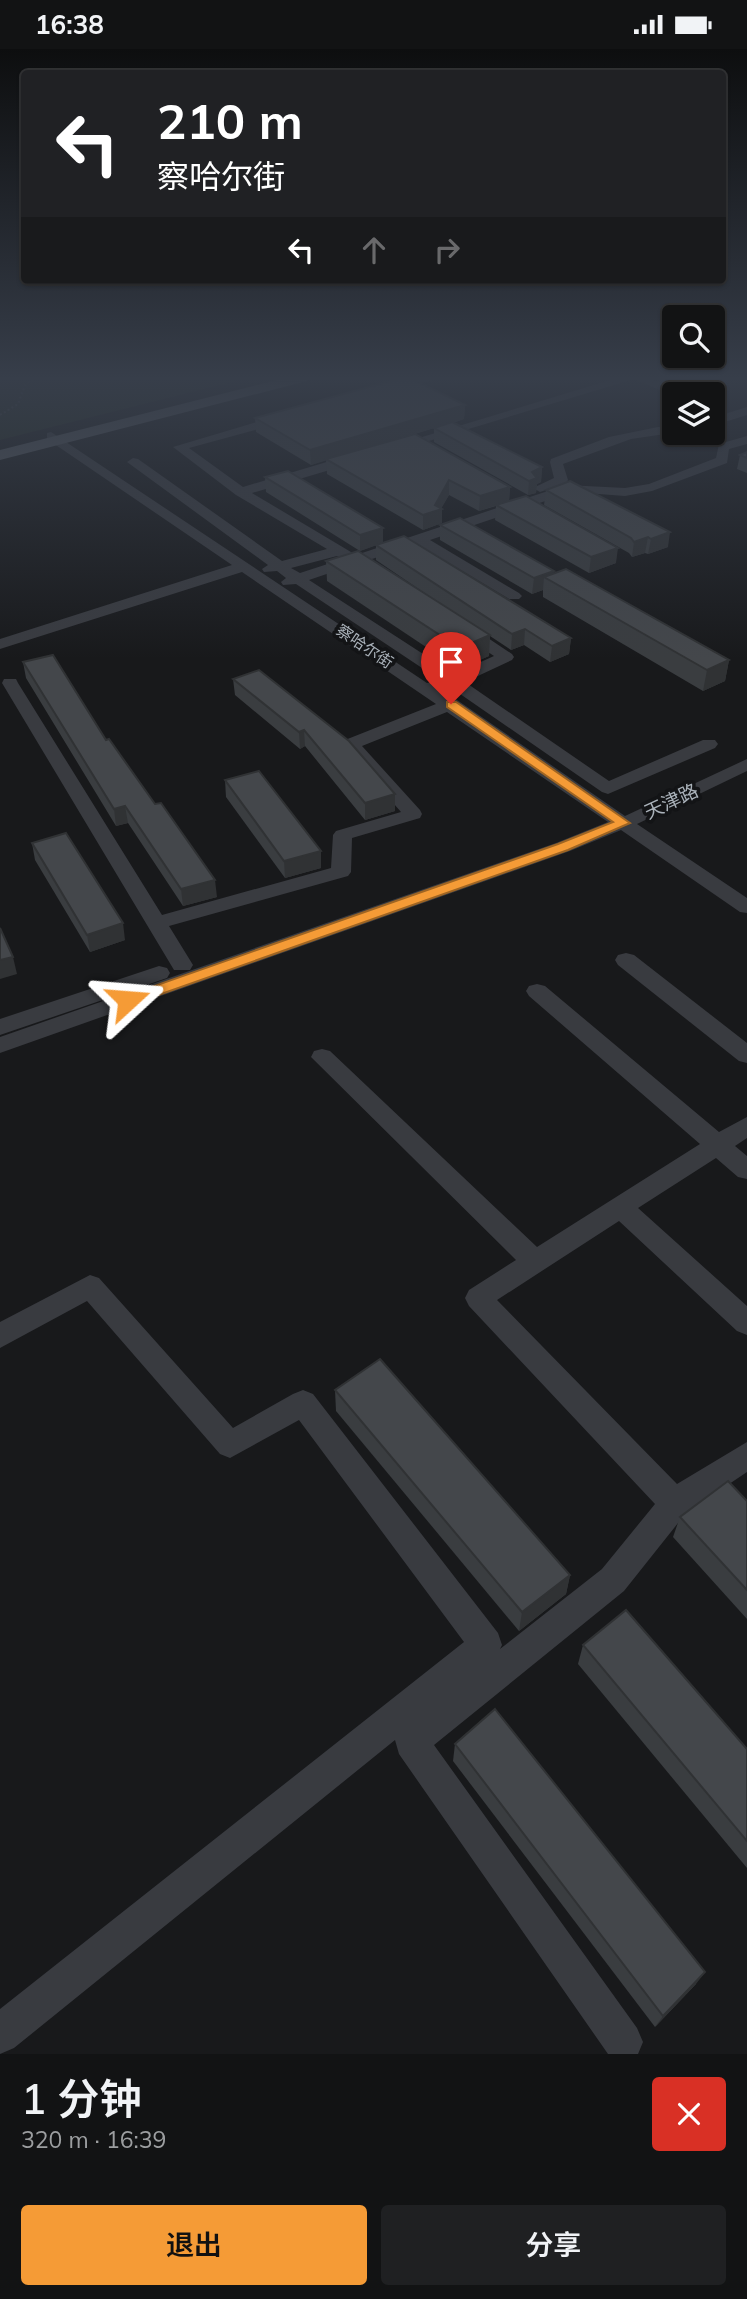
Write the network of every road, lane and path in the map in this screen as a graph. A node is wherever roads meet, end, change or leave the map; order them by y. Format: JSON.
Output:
{"nodes":[{"id":1,"x":104,"y":472,"type":"edge"},
{"id":2,"x":147,"y":472,"type":"edge"},
{"id":3,"x":212,"y":472,"type":"edge"},
{"id":4,"x":310,"y":472,"type":"edge"},
{"id":5,"x":559,"y":472,"type":"edge"},
{"id":6,"x":692,"y":472,"type":"edge"},
{"id":7,"x":241,"y":492,"type":"junction"},
{"id":8,"x":514,"y":496,"type":"junction"},
{"id":9,"x":192,"y":503,"type":"junction"},
{"id":10,"x":163,"y":511,"type":"junction"},
{"id":11,"x":547,"y":515,"type":"edge"},
{"id":12,"x":466,"y":522,"type":"junction"},
{"id":13,"x":488,"y":535,"type":"edge"},
{"id":14,"x":417,"y":538,"type":"junction"},
{"id":15,"x":339,"y":550,"type":"junction"},
{"id":16,"x":354,"y":558,"type":"junction"},
{"id":17,"x":280,"y":565,"type":"junction"},
{"id":18,"x":251,"y":570,"type":"junction"},
{"id":19,"x":298,"y":579,"type":"junction"},
{"id":20,"x":389,"y":581,"type":"edge"},
{"id":21,"x":275,"y":586,"type":"junction"},
{"id":22,"x":514,"y":596,"type":"dead end"},
{"id":23,"x":447,"y":619,"type":"edge"},
{"id":24,"x":0,"y":644,"type":"edge"},
{"id":25,"x":453,"y":681,"type":"junction"},
{"id":26,"x":10,"y":683,"type":"dead end"},
{"id":27,"x":427,"y":688,"type":"junction"},
{"id":28,"x":451,"y":704,"type":"junction"},
{"id":29,"x":709,"y":744,"type":"dead end"},
{"id":30,"x":747,"y":749,"type":"edge"},
{"id":31,"x":747,"y":764,"type":"edge"},
{"id":32,"x":617,"y":818,"type":"junction"},
{"id":33,"x":747,"y":907,"type":"edge"},
{"id":34,"x":157,"y":923,"type":"junction"},
{"id":35,"x":626,"y":960,"type":"dead end"},
{"id":36,"x":183,"y":965,"type":"junction"},
{"id":37,"x":537,"y":991,"type":"dead end"},
{"id":38,"x":0,"y":1027,"type":"edge"},
{"id":39,"x":0,"y":1045,"type":"edge"},
{"id":40,"x":747,"y":1055,"type":"edge"},
{"id":41,"x":322,"y":1057,"type":"dead end"},
{"id":42,"x":747,"y":1126,"type":"edge"},
{"id":43,"x":718,"y":1144,"type":"junction"},
{"id":44,"x":747,"y":1170,"type":"edge"},
{"id":45,"x":620,"y":1207,"type":"junction"},
{"id":46,"x":535,"y":1262,"type":"junction"},
{"id":47,"x":747,"y":1323,"type":"edge"},
{"id":48,"x":0,"y":1336,"type":"edge"},
{"id":49,"x":747,"y":1455,"type":"edge"},
{"id":50,"x":675,"y":1503,"type":"junction"},
{"id":51,"x":0,"y":2034,"type":"edge"},
{"id":52,"x":623,"y":2042,"type":"dead end"}],
"edges":[{"from":1,"to":10,"type":"street","name":"察哈尔街"},
{"from":2,"to":9,"type":"street"},
{"from":3,"to":7,"type":"street"},
{"from":4,"to":7,"type":"street"},
{"from":5,"to":8,"type":"street"},
{"from":6,"to":8,"type":"street"},
{"from":7,"to":15,"type":"street"},
{"from":8,"to":11,"type":"street"},
{"from":8,"to":12,"type":"street"},
{"from":8,"to":15,"type":"street"},
{"from":9,"to":10,"type":"street"},
{"from":9,"to":17,"type":"street"},
{"from":10,"to":18,"type":"street","name":"察哈尔街"},
{"from":12,"to":13,"type":"street"},
{"from":12,"to":14,"type":"street"},
{"from":14,"to":16,"type":"street"},
{"from":14,"to":22,"type":"street"},
{"from":15,"to":16,"type":"street"},
{"from":15,"to":17,"type":"street"},
{"from":16,"to":19,"type":"street"},
{"from":16,"to":20,"type":"street"},
{"from":17,"to":18,"type":"street"},
{"from":17,"to":19,"type":"street"},
{"from":18,"to":21,"type":"street","name":"察哈尔街"},
{"from":18,"to":24,"type":"street"},
{"from":19,"to":21,"type":"street"},
{"from":19,"to":25,"type":"street"},
{"from":21,"to":27,"type":"street","name":"察哈尔街"},
{"from":23,"to":25,"type":"street"},
{"from":25,"to":27,"type":"street"},
{"from":25,"to":29,"type":"street"},
{"from":26,"to":34,"type":"street"},
{"from":27,"to":28,"type":"street","name":"察哈尔街"},
{"from":28,"to":32,"type":"street","name":"察哈尔街"},
{"from":28,"to":34,"type":"street"},
{"from":30,"to":32,"type":"street","name":"天津路"},
{"from":31,"to":32,"type":"street","name":"天津路"},
{"from":32,"to":33,"type":"street","name":"察哈尔街"},
{"from":32,"to":36,"type":"street","name":"天津路"},
{"from":32,"to":39,"type":"street","name":"天津路"},
{"from":34,"to":36,"type":"street"},
{"from":35,"to":40,"type":"street"},
{"from":36,"to":38,"type":"street","name":"天津路"},
{"from":37,"to":43,"type":"street"},
{"from":41,"to":46,"type":"street"},
{"from":42,"to":43,"type":"street"},
{"from":43,"to":44,"type":"street"},
{"from":43,"to":45,"type":"street"},
{"from":45,"to":46,"type":"street"},
{"from":45,"to":47,"type":"street"},
{"from":46,"to":50,"type":"street"},
{"from":48,"to":51,"type":"street"},
{"from":49,"to":50,"type":"street"},
{"from":50,"to":52,"type":"street"}]}
